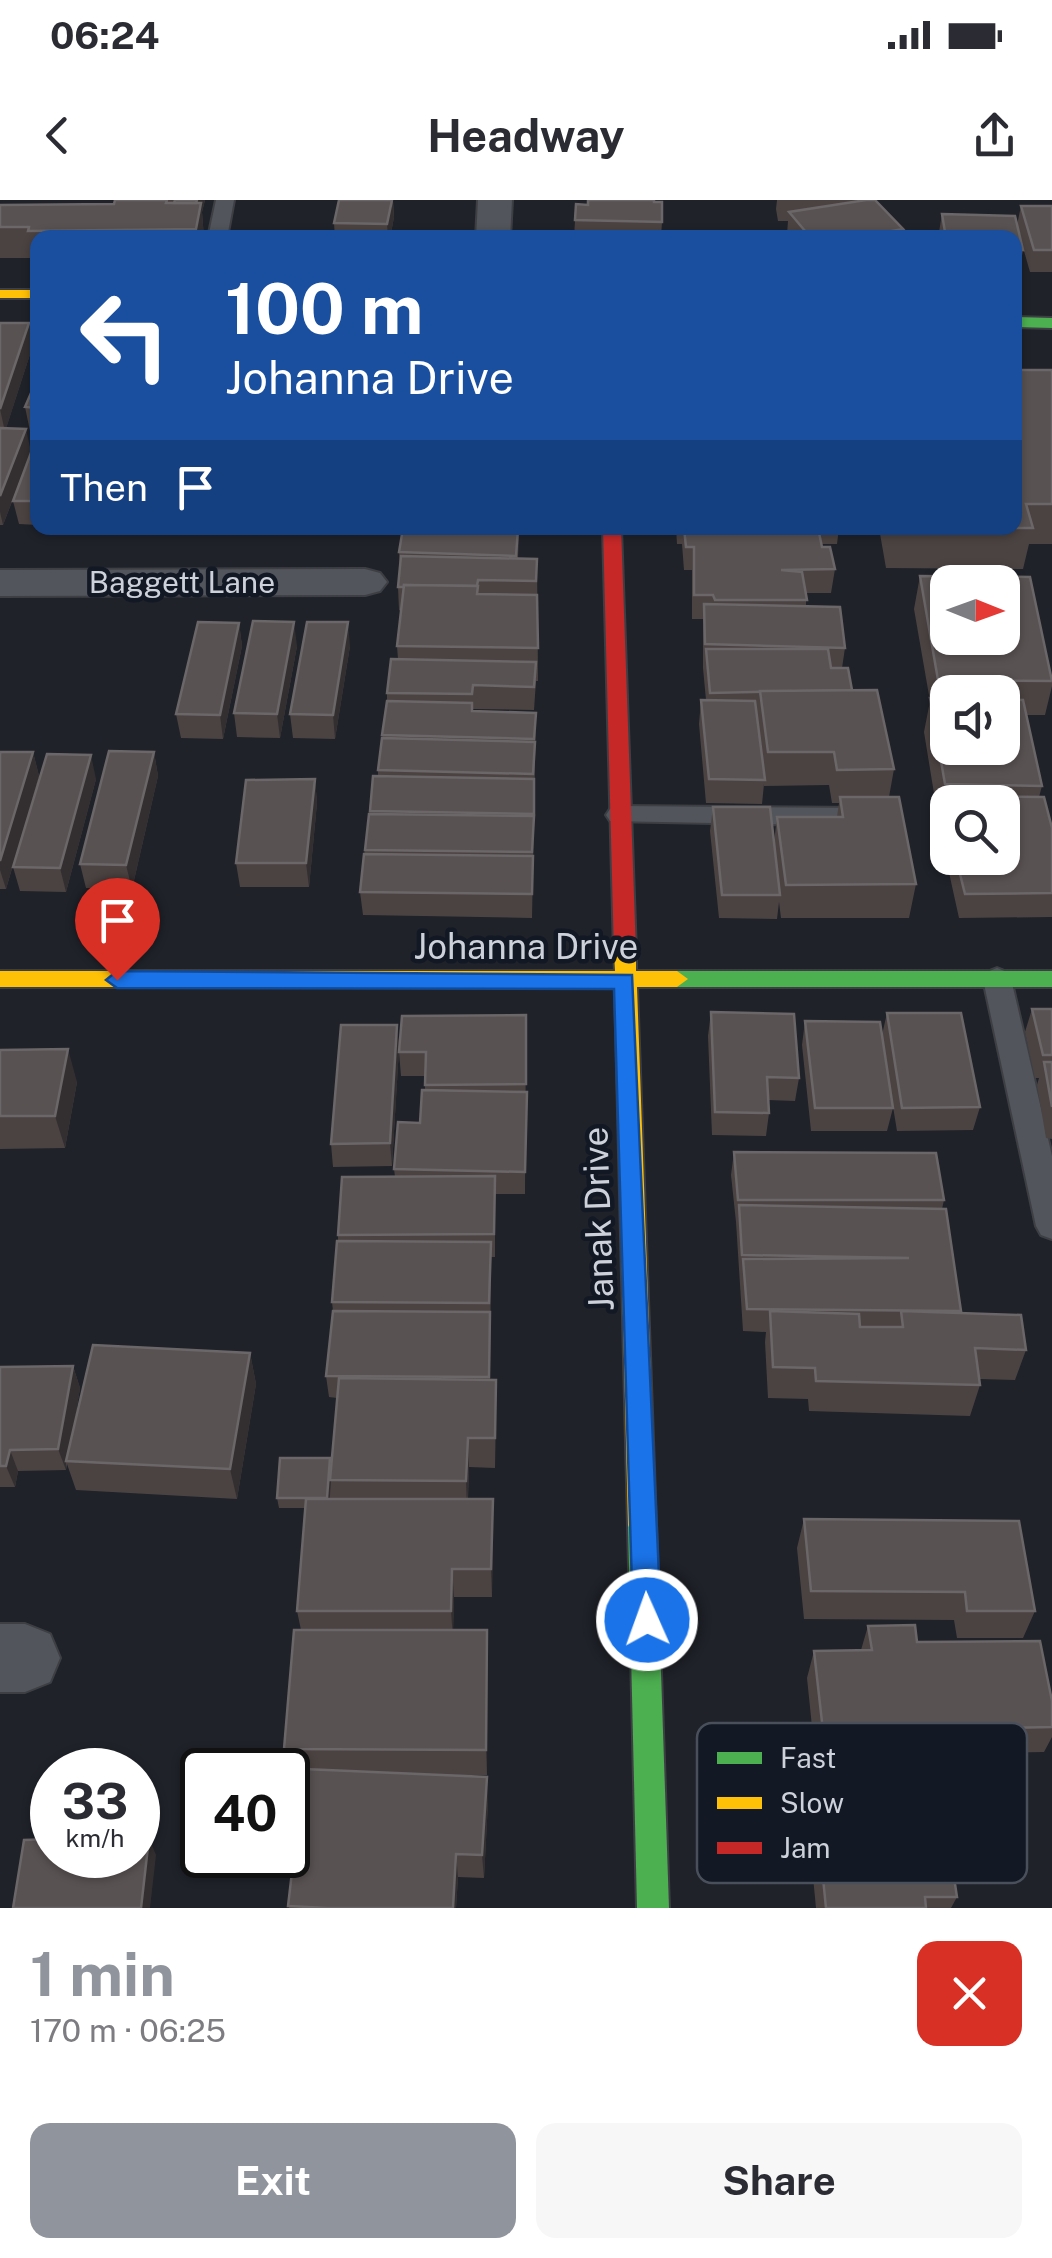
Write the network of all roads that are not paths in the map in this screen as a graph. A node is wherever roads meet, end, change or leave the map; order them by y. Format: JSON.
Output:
{"nodes":[{"id":1,"x":225,"y":200,"type":"edge"},
{"id":2,"x":495,"y":200,"type":"edge"},
{"id":3,"x":219,"y":230,"type":"edge"},
{"id":4,"x":493,"y":230,"type":"edge"},
{"id":5,"x":0,"y":284,"type":"edge"},
{"id":6,"x":30,"y":284,"type":"edge"},
{"id":7,"x":0,"y":294,"type":"edge"},
{"id":8,"x":30,"y":294,"type":"edge"},
{"id":9,"x":0,"y":304,"type":"edge"},
{"id":10,"x":30,"y":304,"type":"edge"},
{"id":11,"x":1022,"y":322,"type":"edge"},
{"id":12,"x":1052,"y":323,"type":"edge"},
{"id":13,"x":612,"y":535,"type":"edge"},
{"id":14,"x":364,"y":582,"type":"dead end"},
{"id":15,"x":0,"y":583,"type":"edge"},
{"id":16,"x":619,"y":815,"type":"junction"},
{"id":17,"x":895,"y":817,"type":"edge"},
{"id":18,"x":0,"y":979,"type":"edge"},
{"id":19,"x":1052,"y":979,"type":"edge"},
{"id":20,"x":997,"y":980,"type":"junction"},
{"id":21,"x":624,"y":981,"type":"junction"},
{"id":22,"x":1052,"y":1226,"type":"edge"},
{"id":23,"x":653,"y":1908,"type":"edge"}],
"edges":[{"from":1,"to":3,"type":"lane"},
{"from":2,"to":4,"type":"street"},
{"from":5,"to":6,"type":"street"},
{"from":7,"to":8,"type":"street"},
{"from":9,"to":10,"type":"street"},
{"from":11,"to":12,"type":"street"},
{"from":13,"to":16,"type":"street","name":"Janak Drive"},
{"from":14,"to":15,"type":"street","name":"Baggett Lane"},
{"from":16,"to":17,"type":"lane"},
{"from":16,"to":21,"type":"street","name":"Janak Drive"},
{"from":18,"to":21,"type":"street","name":"Johanna Drive"},
{"from":19,"to":20,"type":"street","name":"Johanna Drive"},
{"from":20,"to":21,"type":"street","name":"Johanna Drive"},
{"from":20,"to":22,"type":"lane"},
{"from":21,"to":23,"type":"street","name":"Janak Drive"}]}
